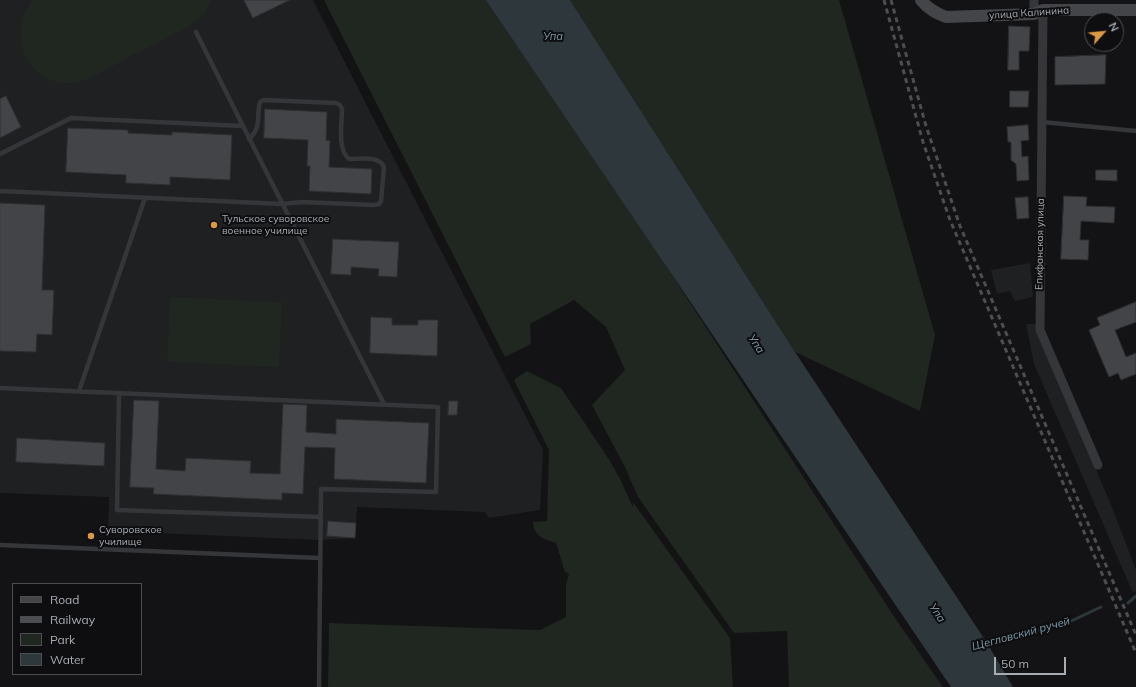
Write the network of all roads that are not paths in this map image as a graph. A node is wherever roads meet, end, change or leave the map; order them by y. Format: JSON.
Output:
{"nodes":[{"id":1,"x":921,"y":0,"type":"edge"},
{"id":2,"x":1034,"y":0,"type":"edge"},
{"id":3,"x":1136,"y":10,"type":"edge"},
{"id":4,"x":1039,"y":12,"type":"junction"},
{"id":5,"x":196,"y":32,"type":"dead end"},
{"id":6,"x":1042,"y":122,"type":"junction"},
{"id":7,"x":243,"y":126,"type":"junction"},
{"id":8,"x":1136,"y":131,"type":"edge"},
{"id":9,"x":249,"y":139,"type":"junction"},
{"id":10,"x":0,"y":154,"type":"edge"},
{"id":11,"x":0,"y":191,"type":"edge"},
{"id":12,"x":145,"y":198,"type":"junction"},
{"id":13,"x":282,"y":204,"type":"junction"},
{"id":14,"x":0,"y":388,"type":"edge"},
{"id":15,"x":79,"y":391,"type":"junction"},
{"id":16,"x":119,"y":393,"type":"junction"},
{"id":17,"x":384,"y":404,"type":"junction"},
{"id":18,"x":1098,"y":466,"type":"dead end"},
{"id":19,"x":321,"y":517,"type":"junction"},
{"id":20,"x":0,"y":545,"type":"edge"},
{"id":21,"x":320,"y":558,"type":"junction"},
{"id":22,"x":319,"y":687,"type":"edge"}],
"edges":[{"from":1,"to":4,"type":"street","name":"улица Калинина"},
{"from":2,"to":4,"type":"street","name":"Епифанская улица"},
{"from":3,"to":4,"type":"street","name":"улица Калинина"},
{"from":4,"to":6,"type":"street","name":"Епифанская улица"},
{"from":5,"to":7,"type":"lane"},
{"from":6,"to":8,"type":"lane"},
{"from":6,"to":18,"type":"street","name":"Епифанская улица"},
{"from":7,"to":9,"type":"lane"},
{"from":7,"to":10,"type":"lane"},
{"from":9,"to":13,"type":"lane"},
{"from":9,"to":13,"type":"lane"},
{"from":11,"to":12,"type":"lane"},
{"from":12,"to":13,"type":"lane"},
{"from":12,"to":15,"type":"lane"},
{"from":13,"to":17,"type":"lane"},
{"from":14,"to":15,"type":"lane"},
{"from":15,"to":16,"type":"lane"},
{"from":16,"to":17,"type":"lane"},
{"from":16,"to":19,"type":"lane"},
{"from":17,"to":19,"type":"lane"},
{"from":19,"to":21,"type":"lane"},
{"from":20,"to":21,"type":"lane"},
{"from":21,"to":22,"type":"lane"}]}
